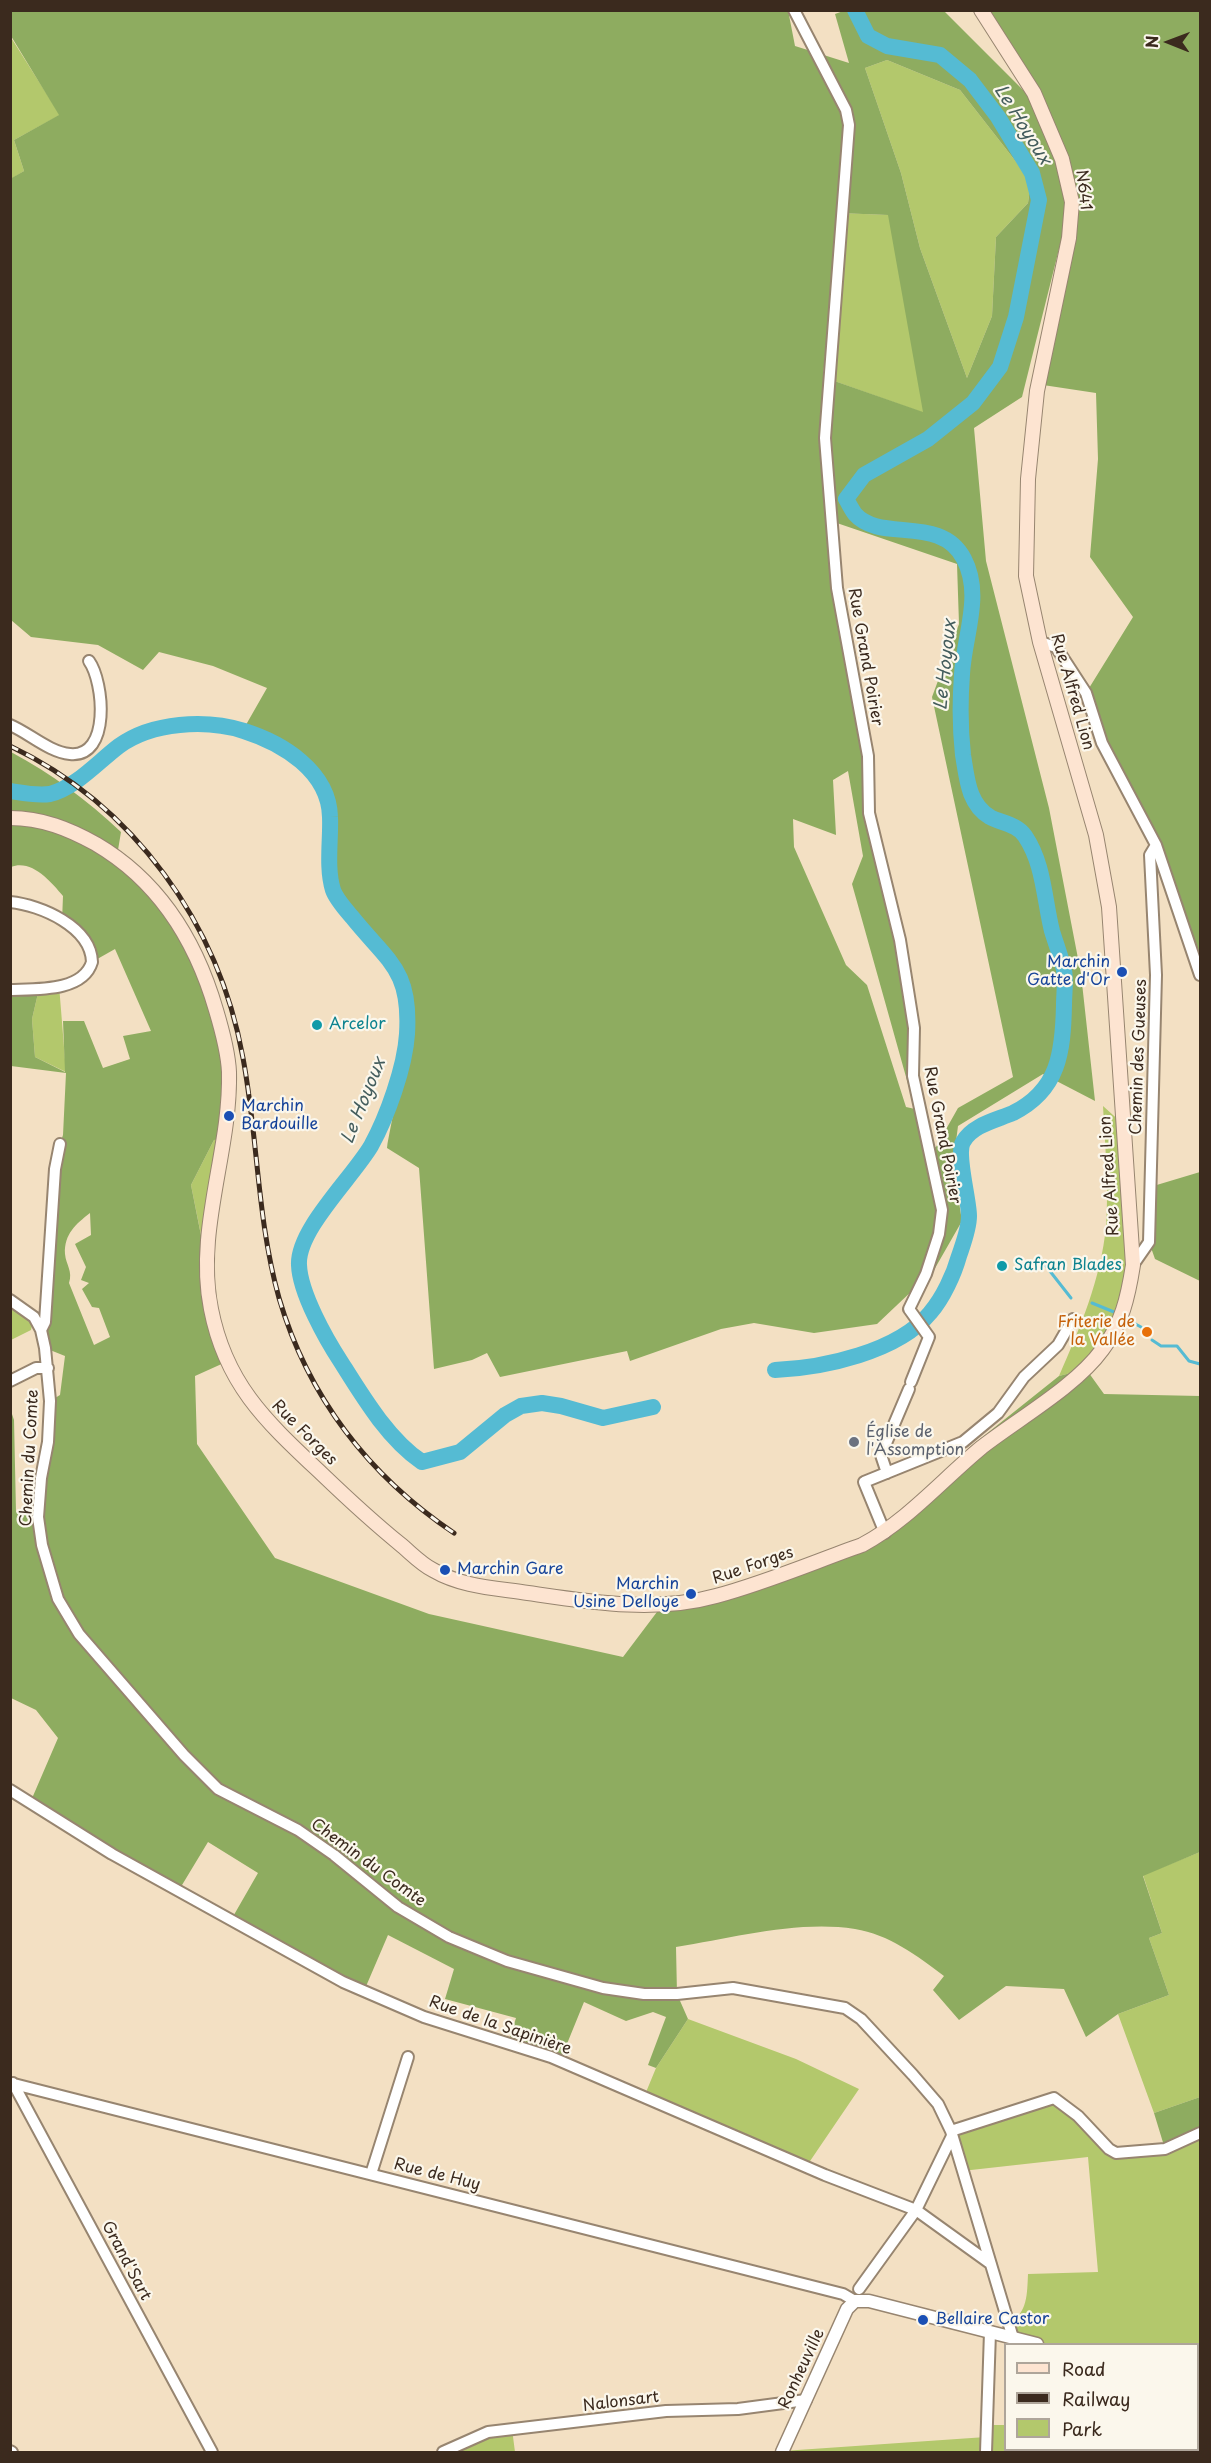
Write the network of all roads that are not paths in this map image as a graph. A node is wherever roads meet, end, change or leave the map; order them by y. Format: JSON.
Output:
{"nodes":[{"id":1,"x":794,"y":10,"type":"edge"},
{"id":2,"x":981,"y":10,"type":"edge"},
{"id":3,"x":1037,"y":391,"type":"joint"},
{"id":4,"x":1040,"y":642,"type":"junction"},
{"id":5,"x":89,"y":661,"type":"dead end"},
{"id":6,"x":10,"y":725,"type":"edge"},
{"id":7,"x":10,"y":818,"type":"edge"},
{"id":8,"x":1156,"y":845,"type":"junction"},
{"id":9,"x":10,"y":902,"type":"edge"},
{"id":10,"x":1200,"y":975,"type":"edge"},
{"id":11,"x":10,"y":990,"type":"edge"},
{"id":12,"x":60,"y":1144,"type":"dead end"},
{"id":13,"x":1133,"y":1265,"type":"junction"},
{"id":14,"x":10,"y":1300,"type":"edge"},
{"id":15,"x":1073,"y":1319,"type":"dead end"},
{"id":16,"x":41,"y":1330,"type":"junction"},
{"id":17,"x":48,"y":1368,"type":"junction"},
{"id":18,"x":10,"y":1381,"type":"edge"},
{"id":19,"x":887,"y":1473,"type":"junction"},
{"id":20,"x":885,"y":1533,"type":"junction"},
{"id":21,"x":10,"y":1790,"type":"edge"},
{"id":22,"x":408,"y":2057,"type":"dead end"},
{"id":23,"x":12,"y":2083,"type":"edge"},
{"id":24,"x":1200,"y":2133,"type":"edge"},
{"id":25,"x":951,"y":2134,"type":"junction"},
{"id":26,"x":372,"y":2174,"type":"junction"},
{"id":27,"x":916,"y":2210,"type":"junction"},
{"id":28,"x":991,"y":2264,"type":"junction"},
{"id":29,"x":857,"y":2295,"type":"junction"},
{"id":30,"x":990,"y":2332,"type":"junction"},
{"id":31,"x":1013,"y":2338,"type":"junction"},
{"id":32,"x":1033,"y":2343,"type":"edge"},
{"id":33,"x":806,"y":2400,"type":"junction"},
{"id":34,"x":212,"y":2452,"type":"edge"},
{"id":35,"x":443,"y":2452,"type":"edge"},
{"id":36,"x":782,"y":2452,"type":"edge"},
{"id":37,"x":986,"y":2452,"type":"edge"}],
"edges":[{"from":1,"to":19,"type":"street","name":"Rue Grand Poirier"},
{"from":2,"to":3,"type":"main road","name":"N641","number":"N641"},
{"from":3,"to":4,"type":"main road","name":"Rue Alfred Lion","number":"N641"},
{"from":4,"to":8,"type":"street"},
{"from":4,"to":13,"type":"main road","name":"Rue Alfred Lion","number":"N641"},
{"from":5,"to":6,"type":"street"},
{"from":7,"to":20,"type":"main road","name":"Rue Forges","number":"N641"},
{"from":8,"to":10,"type":"street"},
{"from":8,"to":13,"type":"street","name":"Chemin des Gueuses"},
{"from":9,"to":11,"type":"street"},
{"from":12,"to":16,"type":"street"},
{"from":13,"to":20,"type":"main road","name":"Rue Alfred Lion","number":"N641"},
{"from":14,"to":16,"type":"street"},
{"from":15,"to":19,"type":"street"},
{"from":16,"to":17,"type":"street","name":"Chemin du Comte"},
{"from":17,"to":18,"type":"street"},
{"from":17,"to":25,"type":"street","name":"Chemin du Comte"},
{"from":19,"to":20,"type":"street"},
{"from":21,"to":27,"type":"street","name":"Rue de la Sapinière"},
{"from":22,"to":26,"type":"street"},
{"from":23,"to":26,"type":"street","name":"Rue de Huy"},
{"from":23,"to":34,"type":"street","name":"Grand'Sart"},
{"from":24,"to":25,"type":"street"},
{"from":25,"to":27,"type":"street"},
{"from":25,"to":28,"type":"street","name":"Chemin du Comte"},
{"from":26,"to":29,"type":"street","name":"Rue de Huy"},
{"from":27,"to":28,"type":"street","name":"Rue de la Sapinière"},
{"from":27,"to":29,"type":"street"},
{"from":28,"to":31,"type":"street","name":"Chemin du Comte"},
{"from":29,"to":30,"type":"street"},
{"from":29,"to":33,"type":"street","name":"Ronheuville"},
{"from":30,"to":31,"type":"street"},
{"from":30,"to":37,"type":"street"},
{"from":31,"to":32,"type":"street"},
{"from":33,"to":35,"type":"street","name":"Nalonsart"},
{"from":33,"to":36,"type":"street","name":"Ronheuville"}]}
